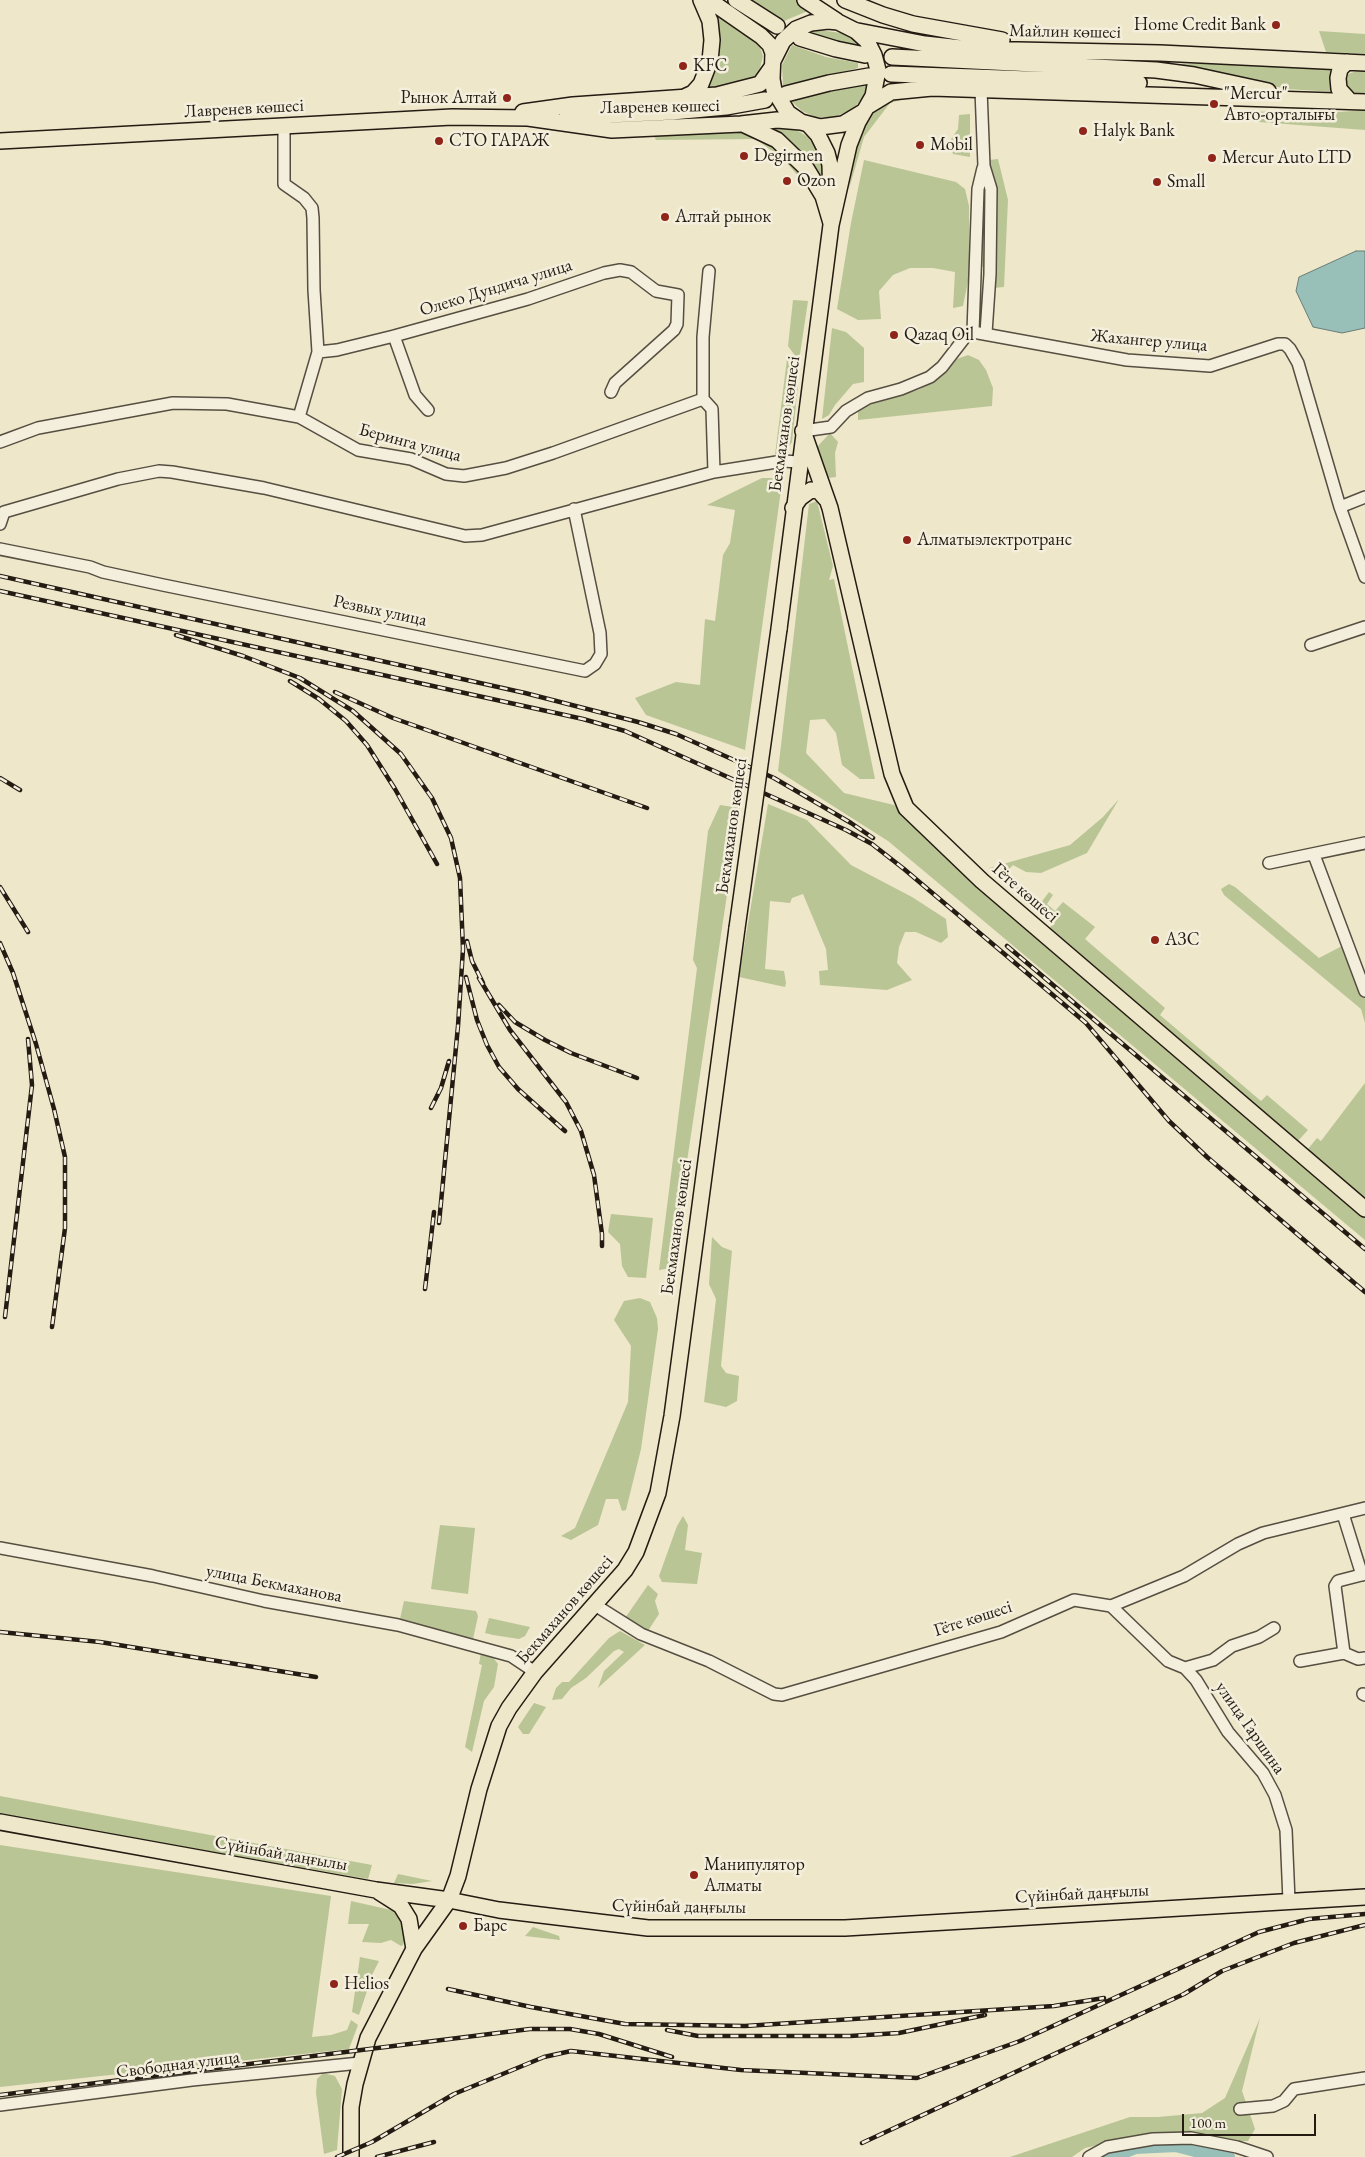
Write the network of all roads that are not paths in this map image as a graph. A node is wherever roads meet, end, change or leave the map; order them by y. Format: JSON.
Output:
{"nodes":[{"id":1,"x":701,"y":0,"type":"edge"},
{"id":2,"x":709,"y":0,"type":"edge"},
{"id":3,"x":736,"y":0,"type":"edge"},
{"id":4,"x":806,"y":0,"type":"edge"},
{"id":5,"x":845,"y":0,"type":"edge"},
{"id":6,"x":838,"y":22,"type":"junction"},
{"id":7,"x":777,"y":26,"type":"dead end"},
{"id":8,"x":856,"y":31,"type":"junction"},
{"id":9,"x":800,"y":38,"type":"dead end"},
{"id":10,"x":1160,"y":53,"type":"junction"},
{"id":11,"x":865,"y":54,"type":"dead end"},
{"id":12,"x":892,"y":57,"type":"dead end"},
{"id":13,"x":1347,"y":62,"type":"junction"},
{"id":14,"x":1365,"y":63,"type":"edge"},
{"id":15,"x":772,"y":64,"type":"junction"},
{"id":16,"x":891,"y":74,"type":"dead end"},
{"id":17,"x":869,"y":76,"type":"dead end"},
{"id":18,"x":981,"y":90,"type":"junction"},
{"id":19,"x":786,"y":94,"type":"dead end"},
{"id":20,"x":680,"y":98,"type":"junction"},
{"id":21,"x":1294,"y":98,"type":"junction"},
{"id":22,"x":765,"y":100,"type":"dead end"},
{"id":23,"x":1349,"y":100,"type":"junction"},
{"id":24,"x":1365,"y":102,"type":"edge"},
{"id":25,"x":865,"y":109,"type":"junction"},
{"id":26,"x":490,"y":117,"type":"junction"},
{"id":27,"x":528,"y":118,"type":"junction"},
{"id":28,"x":805,"y":123,"type":"junction"},
{"id":29,"x":741,"y":124,"type":"junction"},
{"id":30,"x":284,"y":125,"type":"junction"},
{"id":31,"x":0,"y":141,"type":"edge"},
{"id":32,"x":984,"y":166,"type":"junction"},
{"id":33,"x":831,"y":225,"type":"junction"},
{"id":34,"x":709,"y":271,"type":"dead end"},
{"id":35,"x":973,"y":332,"type":"junction"},
{"id":36,"x":986,"y":333,"type":"junction"},
{"id":37,"x":394,"y":336,"type":"junction"},
{"id":38,"x":318,"y":352,"type":"junction"},
{"id":39,"x":611,"y":392,"type":"dead end"},
{"id":40,"x":703,"y":399,"type":"junction"},
{"id":41,"x":428,"y":410,"type":"dead end"},
{"id":42,"x":298,"y":417,"type":"junction"},
{"id":43,"x":803,"y":431,"type":"junction"},
{"id":44,"x":0,"y":442,"type":"edge"},
{"id":45,"x":799,"y":462,"type":"junction"},
{"id":46,"x":714,"y":472,"type":"junction"},
{"id":47,"x":1365,"y":497,"type":"edge"},
{"id":48,"x":826,"y":499,"type":"junction"},
{"id":49,"x":1340,"y":507,"type":"junction"},
{"id":50,"x":793,"y":508,"type":"junction"},
{"id":51,"x":574,"y":509,"type":"junction"},
{"id":52,"x":0,"y":524,"type":"edge"},
{"id":53,"x":0,"y":549,"type":"edge"},
{"id":54,"x":1365,"y":577,"type":"edge"},
{"id":55,"x":1365,"y":627,"type":"edge"},
{"id":56,"x":1311,"y":644,"type":"dead end"},
{"id":57,"x":1365,"y":843,"type":"edge"},
{"id":58,"x":1314,"y":855,"type":"junction"},
{"id":59,"x":1270,"y":863,"type":"dead end"},
{"id":60,"x":1365,"y":991,"type":"edge"},
{"id":61,"x":1365,"y":1210,"type":"edge"},
{"id":62,"x":1365,"y":1508,"type":"edge"},
{"id":63,"x":1343,"y":1514,"type":"junction"},
{"id":64,"x":0,"y":1548,"type":"edge"},
{"id":65,"x":1364,"y":1575,"type":"edge"},
{"id":66,"x":595,"y":1606,"type":"junction"},
{"id":67,"x":1111,"y":1606,"type":"junction"},
{"id":68,"x":1274,"y":1628,"type":"dead end"},
{"id":69,"x":1344,"y":1654,"type":"junction"},
{"id":70,"x":1365,"y":1658,"type":"edge"},
{"id":71,"x":1300,"y":1662,"type":"dead end"},
{"id":72,"x":1185,"y":1668,"type":"junction"},
{"id":73,"x":535,"y":1672,"type":"junction"},
{"id":74,"x":0,"y":1822,"type":"edge"},
{"id":75,"x":376,"y":1890,"type":"junction"},
{"id":76,"x":1365,"y":1896,"type":"edge"},
{"id":77,"x":449,"y":1900,"type":"junction"},
{"id":78,"x":1289,"y":1901,"type":"junction"},
{"id":79,"x":414,"y":1949,"type":"junction"},
{"id":80,"x":360,"y":2063,"type":"junction"},
{"id":81,"x":1365,"y":2078,"type":"edge"},
{"id":82,"x":0,"y":2104,"type":"edge"},
{"id":83,"x":1240,"y":2109,"type":"dead end"},
{"id":84,"x":351,"y":2157,"type":"edge"},
{"id":85,"x":1089,"y":2157,"type":"edge"},
{"id":86,"x":1267,"y":2157,"type":"edge"}],
"edges":[{"from":1,"to":20,"type":"main road"},
{"from":2,"to":15,"type":"main road"},
{"from":3,"to":7,"type":"main road"},
{"from":4,"to":6,"type":"main road"},
{"from":5,"to":10,"type":"main road"},
{"from":6,"to":8,"type":"main road"},
{"from":6,"to":15,"type":"main road"},
{"from":8,"to":10,"type":"main road","name":"Майлин көшесі"},
{"from":8,"to":25,"type":"main road"},
{"from":9,"to":11,"type":"main road"},
{"from":10,"to":13,"type":"main road","name":"Майлин көшесі"},
{"from":12,"to":21,"type":"main road","name":"Майлин көшесі"},
{"from":13,"to":14,"type":"main road","name":"Майлин көшесі"},
{"from":13,"to":23,"type":"main road"},
{"from":15,"to":20,"type":"main road","name":"Лавренев көшесі"},
{"from":15,"to":28,"type":"main road"},
{"from":16,"to":21,"type":"main road","name":"Майлин көшесі"},
{"from":17,"to":19,"type":"main road"},
{"from":18,"to":21,"type":"main road","name":"Майлин көшесі"},
{"from":18,"to":25,"type":"main road","name":"Майлин көшесі"},
{"from":18,"to":32,"type":"street"},
{"from":20,"to":26,"type":"main road","name":"Лавренев көшесі"},
{"from":21,"to":23,"type":"main road","name":"Майлин көшесі"},
{"from":22,"to":27,"type":"main road"},
{"from":23,"to":24,"type":"main road","name":"Майлин көшесі"},
{"from":25,"to":28,"type":"main road"},
{"from":25,"to":33,"type":"main road","name":"Бекмаханов көшесі"},
{"from":26,"to":27,"type":"main road","name":"Лавренев көшесі"},
{"from":26,"to":30,"type":"main road","name":"Лавренев көшесі"},
{"from":27,"to":29,"type":"main road","name":"Лавренев көшесі"},
{"from":28,"to":29,"type":"main road","name":"Лавренев көшесі"},
{"from":28,"to":33,"type":"main road","name":"Бекмаханов көшесі"},
{"from":29,"to":33,"type":"main road"},
{"from":30,"to":31,"type":"main road","name":"Лавренев көшесі"},
{"from":30,"to":38,"type":"street"},
{"from":32,"to":35,"type":"street"},
{"from":32,"to":36,"type":"street"},
{"from":33,"to":43,"type":"main road","name":"Бекмаханов көшесі"},
{"from":34,"to":40,"type":"street"},
{"from":35,"to":36,"type":"street"},
{"from":35,"to":43,"type":"street"},
{"from":36,"to":49,"type":"street","name":"Жахангер улица"},
{"from":37,"to":38,"type":"street","name":"Олеко Дундича улица"},
{"from":37,"to":39,"type":"street","name":"Олеко Дундича улица"},
{"from":37,"to":41,"type":"street"},
{"from":38,"to":42,"type":"street"},
{"from":40,"to":42,"type":"street","name":"Беринга улица"},
{"from":40,"to":46,"type":"street"},
{"from":42,"to":44,"type":"street","name":"Беринга улица"},
{"from":43,"to":45,"type":"main road","name":"Бекмаханов көшесі"},
{"from":43,"to":48,"type":"main road","name":"Гёте көшесі"},
{"from":45,"to":46,"type":"street"},
{"from":45,"to":50,"type":"main road","name":"Бекмаханов көшесі"},
{"from":46,"to":51,"type":"street"},
{"from":47,"to":49,"type":"street"},
{"from":48,"to":50,"type":"main road"},
{"from":48,"to":61,"type":"main road","name":"Гёте көшесі"},
{"from":49,"to":54,"type":"street","name":"Жахангер улица"},
{"from":50,"to":66,"type":"main road","name":"Бекмаханов көшесі","bridge":true},
{"from":51,"to":52,"type":"street"},
{"from":51,"to":53,"type":"street","name":"Резвых улица"},
{"from":55,"to":56,"type":"street"},
{"from":57,"to":58,"type":"street"},
{"from":58,"to":59,"type":"street"},
{"from":58,"to":60,"type":"street"},
{"from":62,"to":63,"type":"street"},
{"from":63,"to":65,"type":"street"},
{"from":63,"to":67,"type":"street"},
{"from":64,"to":73,"type":"street","name":"улица Бекмаханова"},
{"from":65,"to":69,"type":"street"},
{"from":66,"to":67,"type":"street","name":"Гёте көшесі"},
{"from":66,"to":73,"type":"main road","name":"Бекмаханов көшесі"},
{"from":67,"to":72,"type":"street","name":"улица Гаршина"},
{"from":68,"to":72,"type":"street","name":"улица Гаршина"},
{"from":69,"to":70,"type":"street"},
{"from":69,"to":71,"type":"street"},
{"from":72,"to":78,"type":"street","name":"улица Гаршина"},
{"from":73,"to":77,"type":"main road","name":"Бекмаханов көшесі"},
{"from":74,"to":75,"type":"main road","name":"Сүйінбай даңғылы"},
{"from":75,"to":77,"type":"main road","name":"Сүйінбай даңғылы"},
{"from":75,"to":79,"type":"main road"},
{"from":76,"to":78,"type":"main road","name":"Сүйінбай даңғылы"},
{"from":77,"to":78,"type":"main road","name":"Сүйінбай даңғылы"},
{"from":77,"to":79,"type":"main road","name":"Бекмаханов көшесі"},
{"from":79,"to":80,"type":"main road","name":"Бекмаханов көшесі"},
{"from":80,"to":82,"type":"street","name":"Свободная улица"},
{"from":80,"to":84,"type":"main road","name":"Бекмаханов көшесі"},
{"from":81,"to":83,"type":"street"},
{"from":85,"to":86,"type":"street"}]}
